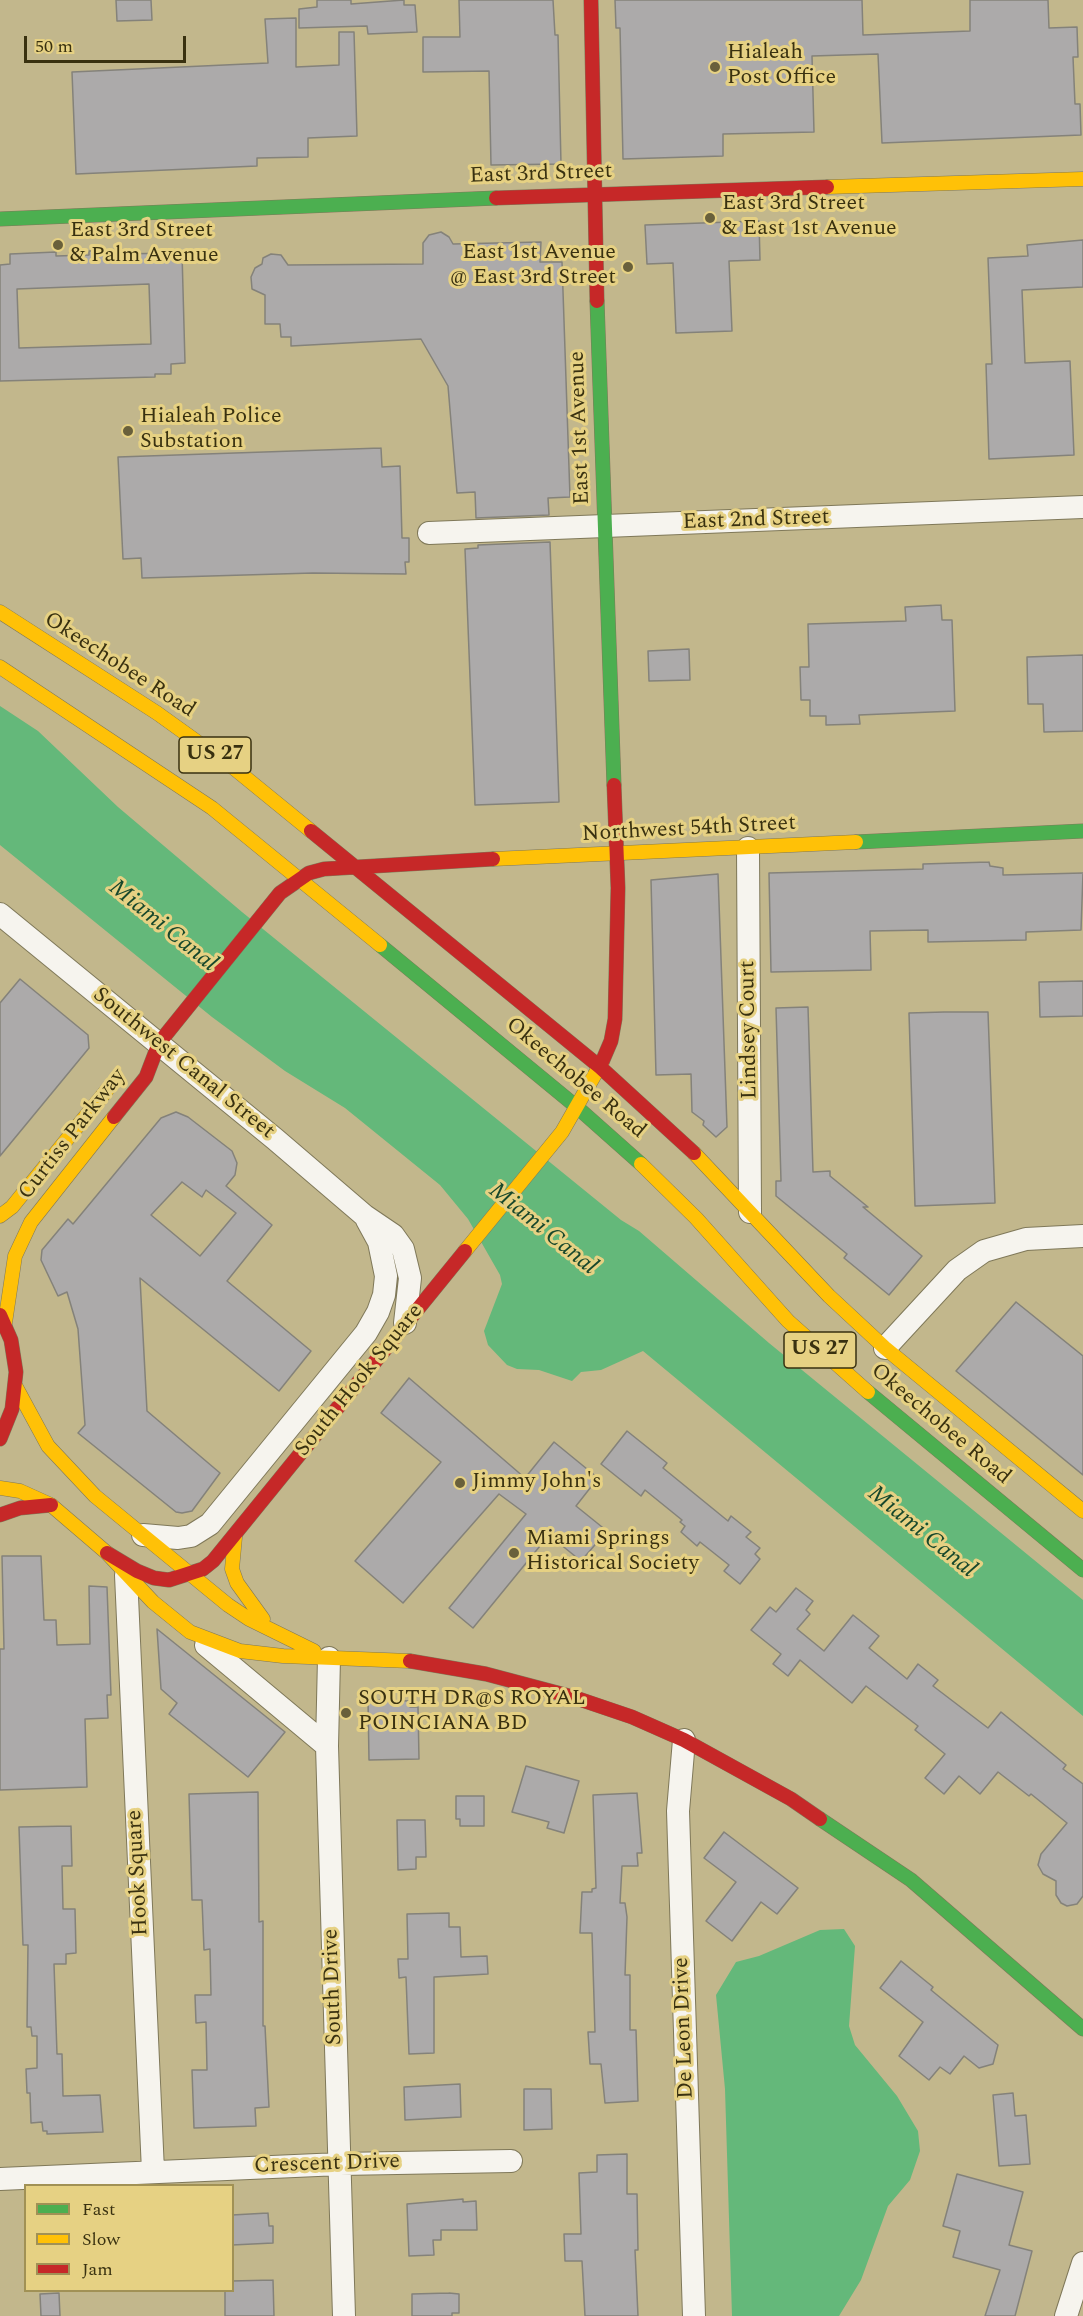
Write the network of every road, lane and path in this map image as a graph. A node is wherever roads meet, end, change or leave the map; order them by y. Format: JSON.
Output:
{"nodes":[{"id":1,"x":591,"y":0,"type":"edge"},
{"id":2,"x":1083,"y":179,"type":"edge"},
{"id":3,"x":594,"y":194,"type":"junction"},
{"id":4,"x":0,"y":219,"type":"edge"},
{"id":5,"x":1083,"y":507,"type":"edge"},
{"id":6,"x":606,"y":527,"type":"junction"},
{"id":7,"x":429,"y":533,"type":"dead end"},
{"id":8,"x":0,"y":612,"type":"edge"},
{"id":9,"x":0,"y":667,"type":"edge"},
{"id":10,"x":1083,"y":831,"type":"edge"},
{"id":11,"x":748,"y":848,"type":"junction"},
{"id":12,"x":617,"y":855,"type":"junction"},
{"id":13,"x":357,"y":866,"type":"junction"},
{"id":14,"x":299,"y":878,"type":"junction"},
{"id":15,"x":0,"y":914,"type":"edge"},
{"id":16,"x":159,"y":1043,"type":"junction"},
{"id":17,"x":136,"y":1058,"type":"dead end"},
{"id":18,"x":600,"y":1067,"type":"junction"},
{"id":19,"x":114,"y":1081,"type":"dead end"},
{"id":20,"x":578,"y":1108,"type":"junction"},
{"id":21,"x":750,"y":1212,"type":"junction"},
{"id":22,"x":0,"y":1216,"type":"edge"},
{"id":23,"x":365,"y":1216,"type":"junction"},
{"id":24,"x":1083,"y":1236,"type":"edge"},
{"id":25,"x":384,"y":1295,"type":"joint"},
{"id":26,"x":3,"y":1319,"type":"edge"},
{"id":27,"x":405,"y":1327,"type":"junction"},
{"id":28,"x":885,"y":1348,"type":"junction"},
{"id":29,"x":16,"y":1387,"type":"junction"},
{"id":30,"x":281,"y":1437,"type":"junction"},
{"id":31,"x":0,"y":1439,"type":"edge"},
{"id":32,"x":301,"y":1455,"type":"junction"},
{"id":33,"x":0,"y":1488,"type":"edge"},
{"id":34,"x":51,"y":1506,"type":"junction"},
{"id":35,"x":1083,"y":1511,"type":"edge"},
{"id":36,"x":0,"y":1515,"type":"edge"},
{"id":37,"x":143,"y":1535,"type":"junction"},
{"id":38,"x":235,"y":1537,"type":"junction"},
{"id":39,"x":107,"y":1553,"type":"junction"},
{"id":40,"x":1083,"y":1570,"type":"edge"},
{"id":41,"x":126,"y":1575,"type":"junction"},
{"id":42,"x":190,"y":1575,"type":"junction"},
{"id":43,"x":190,"y":1632,"type":"junction"},
{"id":44,"x":276,"y":1634,"type":"junction"},
{"id":45,"x":329,"y":1658,"type":"junction"},
{"id":46,"x":684,"y":1740,"type":"junction"},
{"id":47,"x":327,"y":1746,"type":"junction"},
{"id":48,"x":1083,"y":2029,"type":"edge"},
{"id":49,"x":511,"y":2161,"type":"dead end"},
{"id":50,"x":340,"y":2164,"type":"junction"},
{"id":51,"x":153,"y":2171,"type":"junction"},
{"id":52,"x":0,"y":2179,"type":"edge"},
{"id":53,"x":1083,"y":2263,"type":"edge"},
{"id":54,"x":344,"y":2316,"type":"edge"},
{"id":55,"x":694,"y":2316,"type":"edge"},
{"id":56,"x":1066,"y":2316,"type":"edge"}],
"edges":[{"from":1,"to":3,"type":"main road","name":"East 1st Avenue"},
{"from":2,"to":3,"type":"main road","name":"East 3rd Street"},
{"from":3,"to":4,"type":"main road","name":"East 3rd Street"},
{"from":3,"to":6,"type":"main road","name":"East 1st Avenue"},
{"from":5,"to":6,"type":"street","name":"East 2nd Street"},
{"from":6,"to":7,"type":"street","name":"East 2nd Street"},
{"from":6,"to":12,"type":"main road","name":"East 1st Avenue"},
{"from":8,"to":13,"type":"main road","name":"Okeechobee Road","number":"US 27"},
{"from":9,"to":14,"type":"main road","name":"Okeechobee Road","number":"US 27"},
{"from":10,"to":11,"type":"main road","name":"Northwest 54th Street"},
{"from":11,"to":12,"type":"main road","name":"Northwest 54th Street"},
{"from":11,"to":21,"type":"street","name":"Lindsey Court"},
{"from":12,"to":13,"type":"main road","name":"Northwest 54th Street"},
{"from":12,"to":18,"type":"main road","name":"East 1st Avenue"},
{"from":13,"to":14,"type":"main road","name":"Northwest 54th Street"},
{"from":13,"to":18,"type":"main road","name":"Okeechobee Road","number":"US 27"},
{"from":14,"to":16,"type":"main road","name":"Curtiss Parkway"},
{"from":14,"to":20,"type":"main road","name":"Okeechobee Road","number":"US 27"},
{"from":15,"to":16,"type":"street","name":"Southwest Canal Street"},
{"from":16,"to":17,"type":"main road","name":"Curtiss Parkway"},
{"from":16,"to":23,"type":"street","name":"Southwest Canal Street"},
{"from":16,"to":26,"type":"main road","name":"Curtiss Parkway"},
{"from":18,"to":20,"type":"main road","name":"South Hook Square"},
{"from":18,"to":21,"type":"main road","name":"Okeechobee Road","number":"US 27"},
{"from":19,"to":22,"type":"main road","name":"Curtiss Parkway"},
{"from":20,"to":27,"type":"main road","name":"South Hook Square"},
{"from":20,"to":40,"type":"main road","name":"Okeechobee Road","number":"US 27"},
{"from":21,"to":28,"type":"main road","name":"Okeechobee Road","number":"US 27"},
{"from":23,"to":25,"type":"street","name":"Southwest Canal Street"},
{"from":23,"to":27,"type":"street","name":"Southwest Canal Street"},
{"from":24,"to":28,"type":"street"},
{"from":25,"to":30,"type":"street","name":"South Hook Square"},
{"from":26,"to":29,"type":"main road"},
{"from":27,"to":32,"type":"main road","name":"South Hook Square"},
{"from":28,"to":35,"type":"main road","name":"Okeechobee Road","number":"US 27"},
{"from":29,"to":31,"type":"main road"},
{"from":29,"to":37,"type":"main road"},
{"from":30,"to":32,"type":"street"},
{"from":30,"to":37,"type":"street","name":"South Hook Square"},
{"from":32,"to":38,"type":"main road","name":"South Hook Square"},
{"from":33,"to":34,"type":"main road"},
{"from":34,"to":36,"type":"main road"},
{"from":34,"to":39,"type":"main road"},
{"from":37,"to":42,"type":"main road"},
{"from":38,"to":42,"type":"main road","name":"South Hook Square"},
{"from":38,"to":44,"type":"main road"},
{"from":39,"to":41,"type":"main road"},
{"from":39,"to":42,"type":"main road","name":"South Hook Square"},
{"from":41,"to":43,"type":"main road"},
{"from":41,"to":51,"type":"street","name":"Hook Square"},
{"from":42,"to":44,"type":"main road"},
{"from":43,"to":45,"type":"main road"},
{"from":43,"to":47,"type":"street"},
{"from":44,"to":45,"type":"main road"},
{"from":45,"to":46,"type":"main road"},
{"from":45,"to":47,"type":"street","name":"South Drive"},
{"from":46,"to":48,"type":"main road"},
{"from":46,"to":55,"type":"street","name":"De Leon Drive"},
{"from":47,"to":50,"type":"street","name":"South Drive"},
{"from":49,"to":50,"type":"street","name":"Crescent Drive"},
{"from":50,"to":51,"type":"street","name":"Crescent Drive"},
{"from":50,"to":54,"type":"street","name":"South Drive"},
{"from":51,"to":52,"type":"street","name":"Crescent Drive"},
{"from":53,"to":56,"type":"street"}]}
